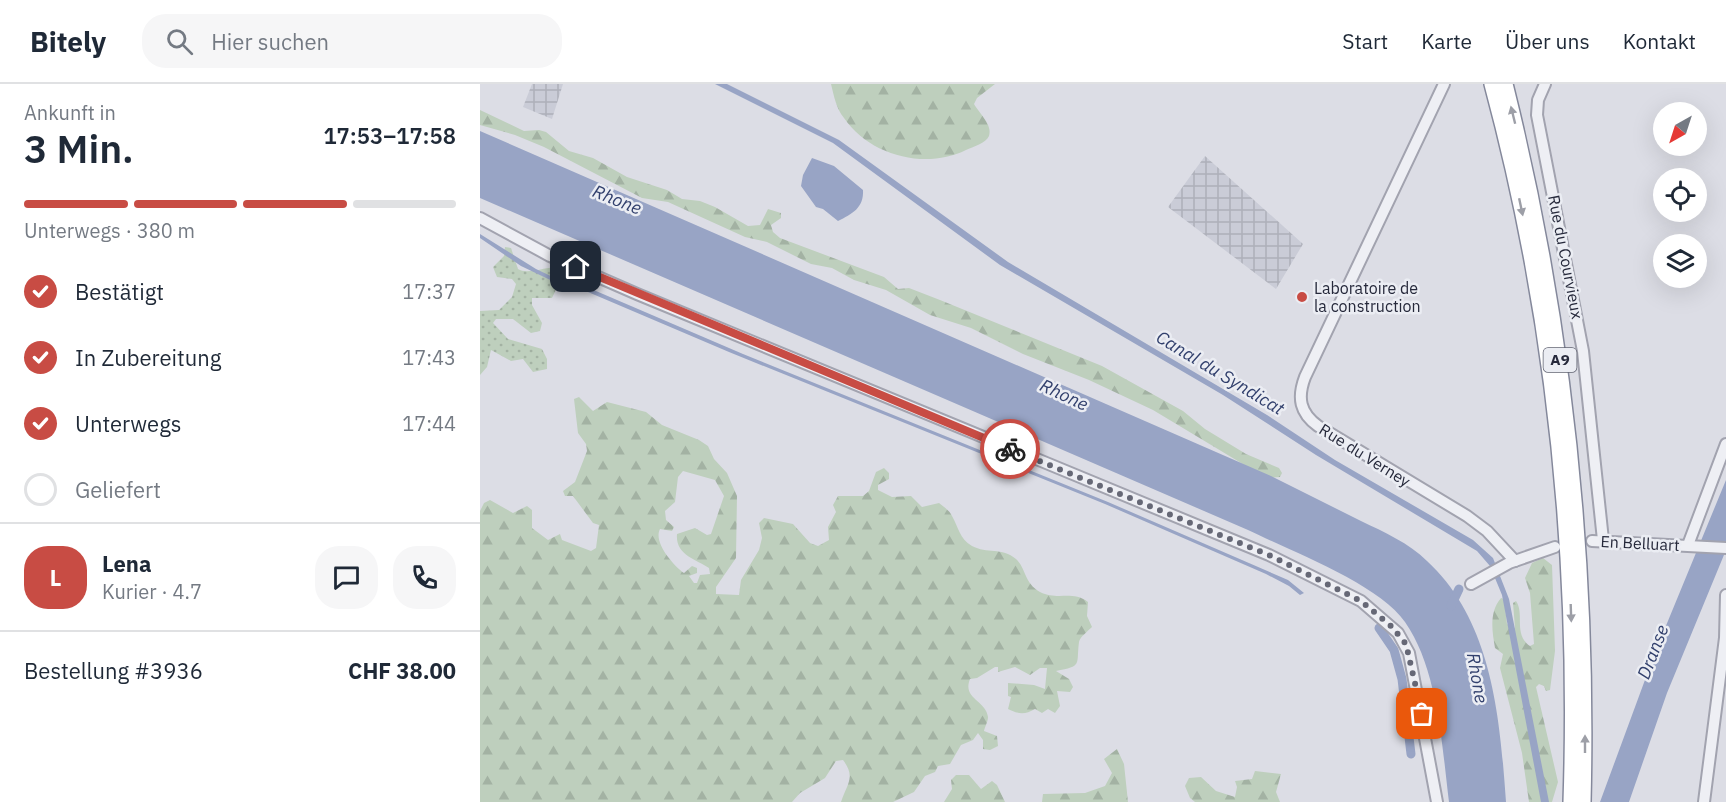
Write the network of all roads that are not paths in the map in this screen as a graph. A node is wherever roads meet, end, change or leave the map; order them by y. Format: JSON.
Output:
{"nodes":[{"id":1,"x":1444,"y":84,"type":"edge"},
{"id":2,"x":1491,"y":84,"type":"edge"},
{"id":3,"x":1505,"y":84,"type":"edge"},
{"id":4,"x":1545,"y":84,"type":"edge"},
{"id":5,"x":480,"y":218,"type":"edge"},
{"id":6,"x":1726,"y":444,"type":"edge"},
{"id":7,"x":1597,"y":540,"type":"joint"},
{"id":8,"x":1692,"y":545,"type":"junction"},
{"id":9,"x":1555,"y":547,"type":"dead end"},
{"id":10,"x":1726,"y":548,"type":"edge"},
{"id":11,"x":1511,"y":563,"type":"junction"},
{"id":12,"x":1471,"y":584,"type":"dead end"},
{"id":13,"x":1726,"y":595,"type":"edge"},
{"id":14,"x":1437,"y":802,"type":"edge"},
{"id":15,"x":1571,"y":802,"type":"edge"},
{"id":16,"x":1584,"y":802,"type":"edge"},
{"id":17,"x":1704,"y":802,"type":"edge"}],
"edges":[{"from":1,"to":11,"type":"street","name":"Rue du Verney"},
{"from":2,"to":15,"type":"highway","number":"A9","one_way":true},
{"from":16,"to":3,"type":"highway","number":"A9","one_way":true},
{"from":4,"to":7,"type":"street","name":"Rue du Courvieux"},
{"from":5,"to":14,"type":"street"},
{"from":6,"to":8,"type":"street"},
{"from":7,"to":8,"type":"street","name":"En Belluart"},
{"from":8,"to":10,"type":"street","name":"En Belluart"},
{"from":9,"to":11,"type":"street"},
{"from":11,"to":12,"type":"street"},
{"from":13,"to":17,"type":"street"}]}
